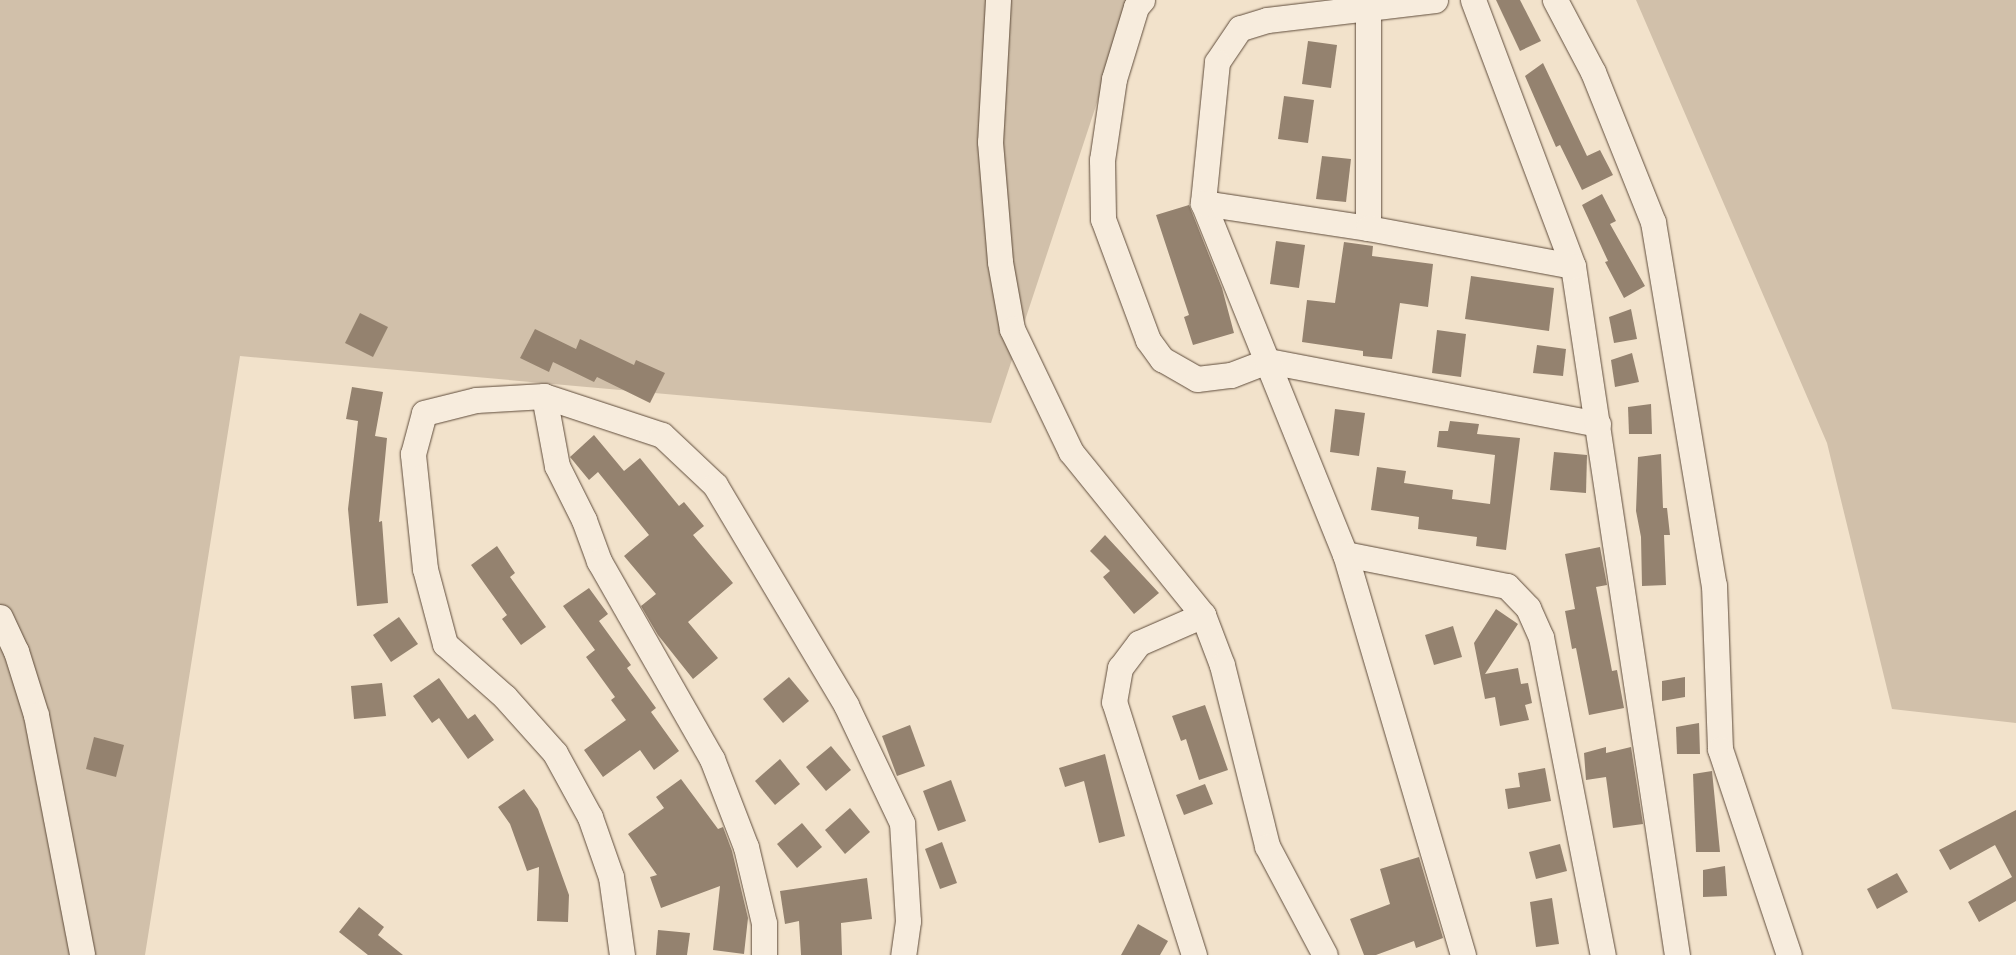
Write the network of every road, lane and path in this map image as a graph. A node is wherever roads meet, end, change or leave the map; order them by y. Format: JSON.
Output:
{"nodes":[{"id":1,"x":998,"y":0,"type":"edge"},
{"id":2,"x":1142,"y":0,"type":"edge"},
{"id":3,"x":1435,"y":0,"type":"edge"},
{"id":4,"x":1473,"y":0,"type":"edge"},
{"id":5,"x":1555,"y":0,"type":"edge"},
{"id":6,"x":1368,"y":10,"type":"junction"},
{"id":7,"x":1203,"y":204,"type":"junction"},
{"id":8,"x":1368,"y":228,"type":"junction"},
{"id":9,"x":1573,"y":266,"type":"junction"},
{"id":10,"x":1268,"y":361,"type":"junction"},
{"id":11,"x":544,"y":396,"type":"junction"},
{"id":12,"x":1598,"y":424,"type":"junction"},
{"id":13,"x":1345,"y":554,"type":"junction"},
{"id":14,"x":1203,"y":615,"type":"junction"},
{"id":15,"x":0,"y":617,"type":"edge"},
{"id":16,"x":82,"y":955,"type":"edge"},
{"id":17,"x":622,"y":955,"type":"edge"},
{"id":18,"x":764,"y":955,"type":"edge"},
{"id":19,"x":903,"y":955,"type":"edge"},
{"id":20,"x":1194,"y":955,"type":"edge"},
{"id":21,"x":1325,"y":955,"type":"edge"},
{"id":22,"x":1463,"y":955,"type":"edge"},
{"id":23,"x":1603,"y":955,"type":"edge"},
{"id":24,"x":1677,"y":955,"type":"edge"},
{"id":25,"x":1789,"y":955,"type":"edge"}],
"edges":[{"from":1,"to":14,"type":"street"},
{"from":2,"to":10,"type":"street"},
{"from":3,"to":6,"type":"street"},
{"from":4,"to":9,"type":"street"},
{"from":5,"to":25,"type":"street"},
{"from":6,"to":7,"type":"street"},
{"from":6,"to":8,"type":"street"},
{"from":7,"to":8,"type":"street"},
{"from":7,"to":10,"type":"street"},
{"from":8,"to":9,"type":"street"},
{"from":9,"to":12,"type":"street"},
{"from":10,"to":12,"type":"street"},
{"from":10,"to":13,"type":"street"},
{"from":11,"to":17,"type":"street"},
{"from":11,"to":18,"type":"street"},
{"from":11,"to":19,"type":"street"},
{"from":12,"to":24,"type":"street"},
{"from":13,"to":22,"type":"street"},
{"from":13,"to":23,"type":"street"},
{"from":14,"to":20,"type":"street"},
{"from":14,"to":21,"type":"street"},
{"from":15,"to":16,"type":"street"}]}
